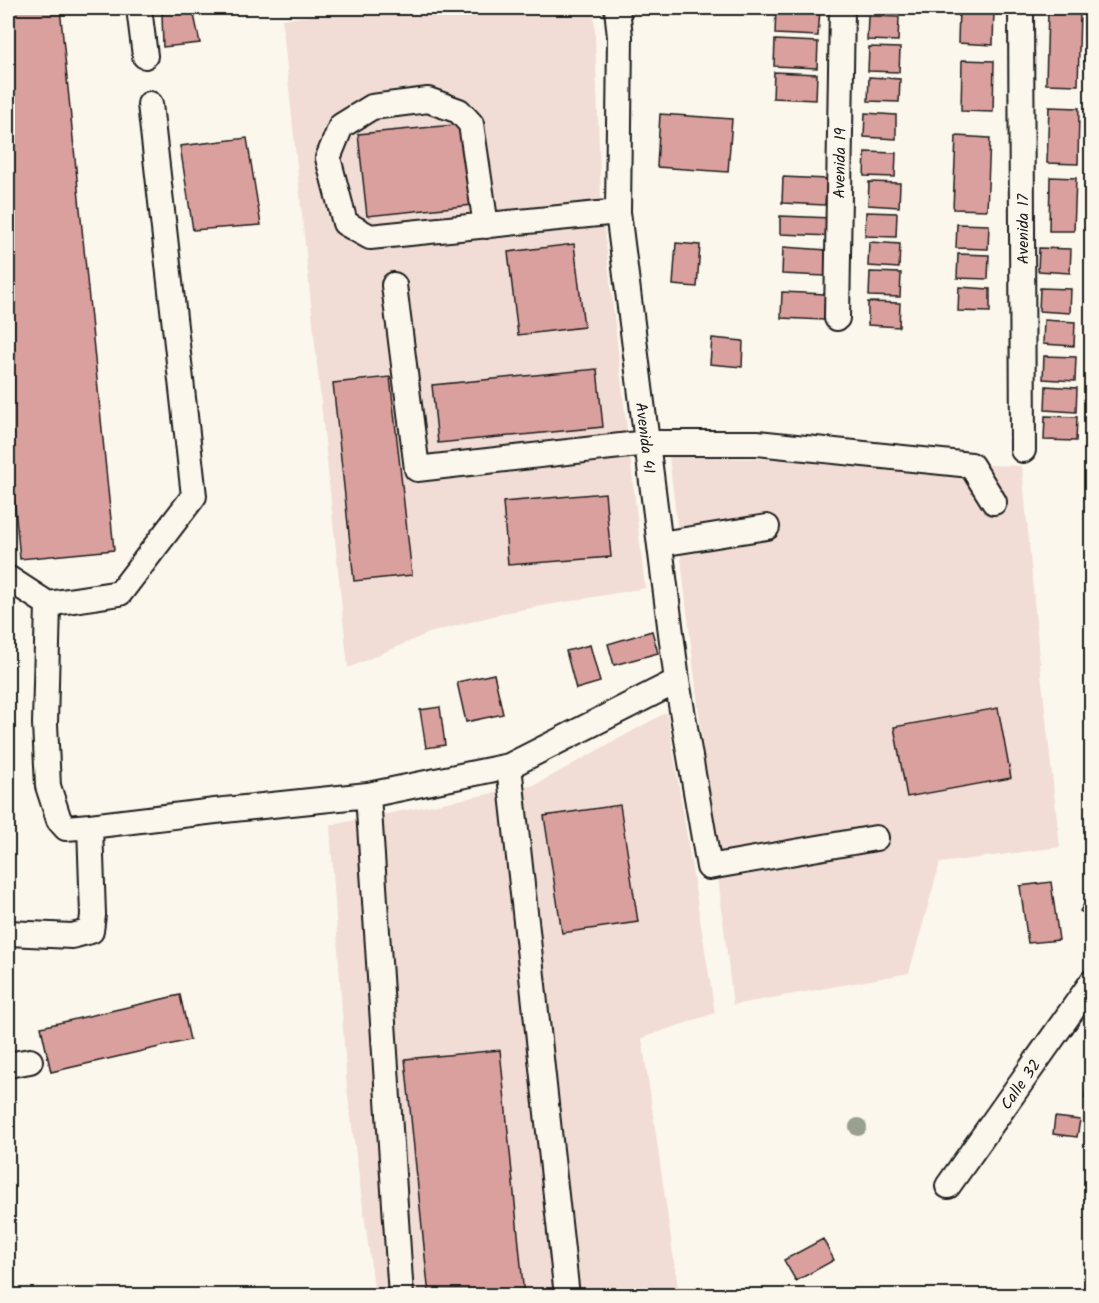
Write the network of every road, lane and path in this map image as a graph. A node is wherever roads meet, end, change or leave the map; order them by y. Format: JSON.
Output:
{"nodes":[{"id":1,"x":139,"y":8,"type":"edge"},
{"id":2,"x":617,"y":8,"type":"edge"},
{"id":3,"x":842,"y":8,"type":"edge"},
{"id":4,"x":1021,"y":8,"type":"edge"},
{"id":5,"x":145,"y":56,"type":"dead end"},
{"id":6,"x":150,"y":104,"type":"dead end"},
{"id":7,"x":618,"y":212,"type":"junction"},
{"id":8,"x":486,"y":226,"type":"junction"},
{"id":9,"x":394,"y":285,"type":"dead end"},
{"id":10,"x":837,"y":318,"type":"dead end"},
{"id":11,"x":647,"y":443,"type":"junction"},
{"id":12,"x":1023,"y":450,"type":"dead end"},
{"id":13,"x":994,"y":502,"type":"dead end"},
{"id":14,"x":767,"y":527,"type":"dead end"},
{"id":15,"x":660,"y":544,"type":"junction"},
{"id":16,"x":8,"y":578,"type":"edge"},
{"id":17,"x":48,"y":604,"type":"junction"},
{"id":18,"x":677,"y":681,"type":"junction"},
{"id":19,"x":509,"y":766,"type":"junction"},
{"id":20,"x":368,"y":795,"type":"junction"},
{"id":21,"x":90,"y":826,"type":"junction"},
{"id":22,"x":876,"y":838,"type":"dead end"},
{"id":23,"x":8,"y":933,"type":"edge"},
{"id":24,"x":1092,"y":982,"type":"edge"},
{"id":25,"x":948,"y":1186,"type":"dead end"},
{"id":26,"x":401,"y":1296,"type":"edge"},
{"id":27,"x":567,"y":1296,"type":"edge"}],
"edges":[{"from":1,"to":5,"type":"street"},
{"from":2,"to":7,"type":"street","name":"Avenida 41"},
{"from":3,"to":10,"type":"street","name":"Avenida 19"},
{"from":4,"to":12,"type":"street","name":"Avenida 17"},
{"from":6,"to":17,"type":"street"},
{"from":7,"to":8,"type":"street"},
{"from":7,"to":11,"type":"street","name":"Avenida 41"},
{"from":8,"to":8,"type":"street"},
{"from":9,"to":11,"type":"street"},
{"from":11,"to":13,"type":"street"},
{"from":11,"to":15,"type":"street","name":"Avenida 41"},
{"from":14,"to":15,"type":"street"},
{"from":15,"to":18,"type":"street","name":"Avenida 41"},
{"from":16,"to":17,"type":"street"},
{"from":17,"to":21,"type":"street"},
{"from":18,"to":19,"type":"street"},
{"from":18,"to":22,"type":"street","name":"Avenida 41"},
{"from":19,"to":20,"type":"street"},
{"from":19,"to":27,"type":"street"},
{"from":20,"to":21,"type":"street"},
{"from":20,"to":26,"type":"street"},
{"from":21,"to":23,"type":"street"},
{"from":24,"to":25,"type":"street","name":"Calle 32"}]}
